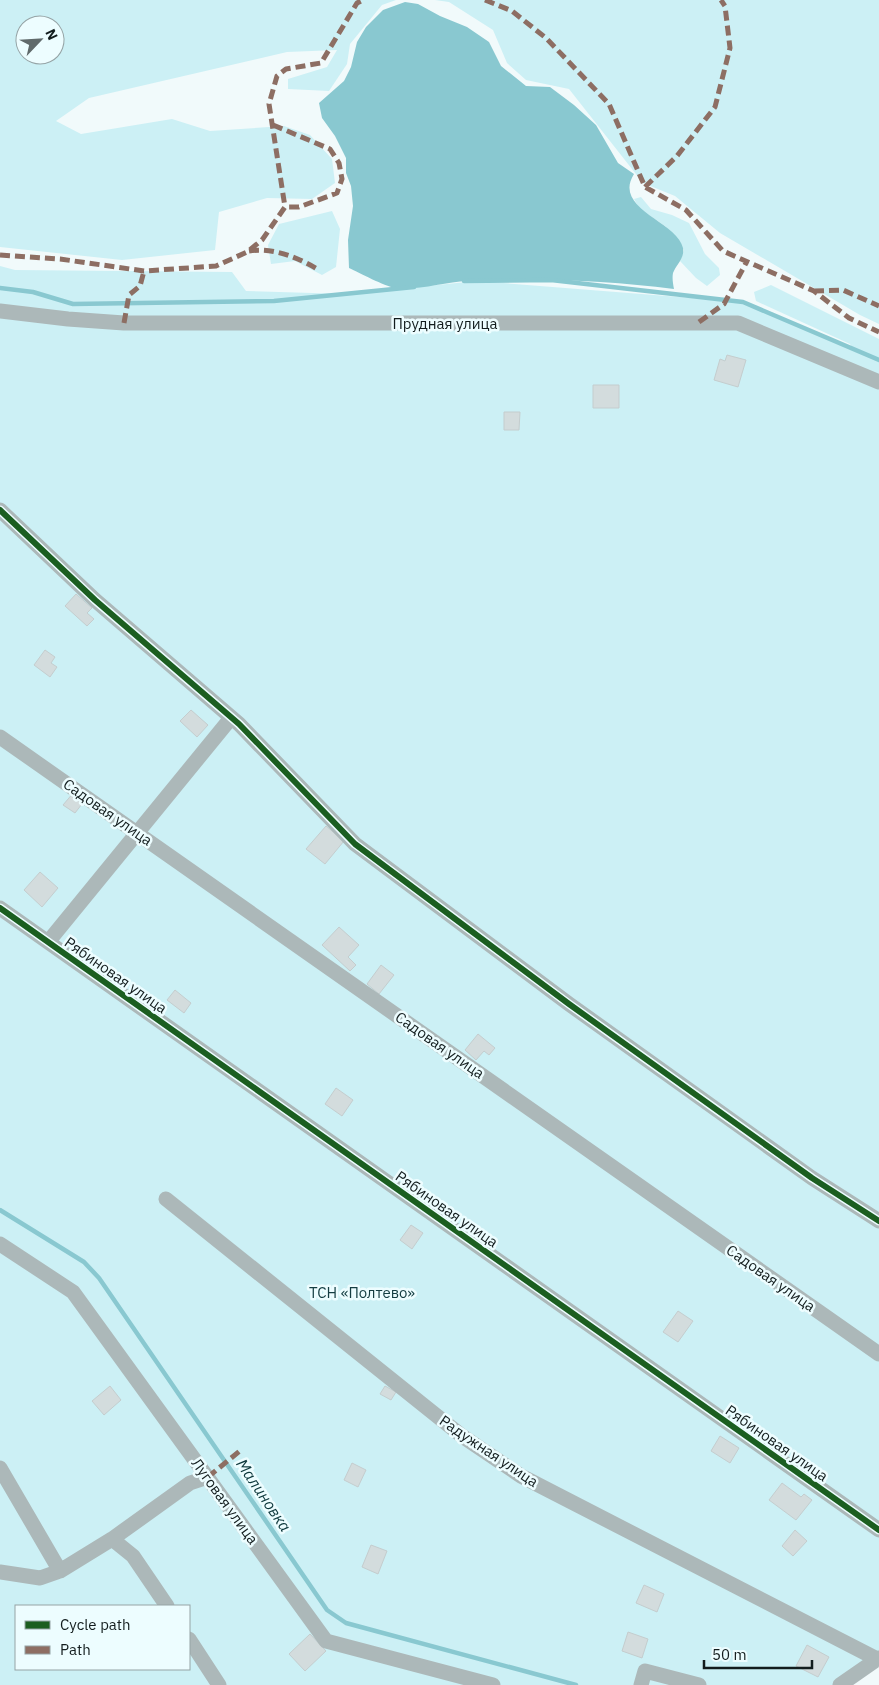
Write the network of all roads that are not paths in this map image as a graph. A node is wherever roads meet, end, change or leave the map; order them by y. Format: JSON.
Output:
{"nodes":[{"id":1,"x":0,"y":311,"type":"edge"},
{"id":2,"x":879,"y":382,"type":"edge"},
{"id":3,"x":0,"y":510,"type":"edge"},
{"id":4,"x":231,"y":718,"type":"junction"},
{"id":5,"x":0,"y":736,"type":"edge"},
{"id":6,"x":138,"y":834,"type":"junction"},
{"id":7,"x":0,"y":908,"type":"edge"},
{"id":8,"x":48,"y":942,"type":"junction"},
{"id":9,"x":166,"y":1199,"type":"dead end"},
{"id":10,"x":879,"y":1221,"type":"edge"},
{"id":11,"x":0,"y":1244,"type":"edge"},
{"id":12,"x":879,"y":1354,"type":"edge"},
{"id":13,"x":0,"y":1468,"type":"edge"},
{"id":14,"x":208,"y":1477,"type":"junction"},
{"id":15,"x":879,"y":1530,"type":"edge"},
{"id":16,"x":112,"y":1539,"type":"junction"},
{"id":17,"x":60,"y":1571,"type":"junction"},
{"id":18,"x":0,"y":1572,"type":"edge"},
{"id":19,"x":166,"y":1605,"type":"edge"},
{"id":20,"x":190,"y":1641,"type":"edge"},
{"id":21,"x":878,"y":1659,"type":"edge"},
{"id":22,"x":219,"y":1685,"type":"edge"},
{"id":23,"x":493,"y":1685,"type":"edge"},
{"id":24,"x":641,"y":1685,"type":"edge"},
{"id":25,"x":699,"y":1685,"type":"edge"},
{"id":26,"x":840,"y":1685,"type":"edge"}],
"edges":[{"from":1,"to":2,"type":"street","name":"Прудная улица"},
{"from":3,"to":4,"type":"street"},
{"from":4,"to":6,"type":"street"},
{"from":4,"to":10,"type":"street"},
{"from":5,"to":6,"type":"street","name":"Садовая улица"},
{"from":6,"to":8,"type":"street"},
{"from":6,"to":12,"type":"street","name":"Садовая улица"},
{"from":7,"to":8,"type":"street","name":"Рябиновая улица"},
{"from":8,"to":15,"type":"street","name":"Рябиновая улица"},
{"from":9,"to":21,"type":"street","name":"Радужная улица"},
{"from":11,"to":14,"type":"street","name":"Луговая улица"},
{"from":13,"to":17,"type":"street"},
{"from":14,"to":16,"type":"street"},
{"from":14,"to":23,"type":"street","name":"Луговая улица"},
{"from":16,"to":17,"type":"street"},
{"from":16,"to":19,"type":"street"},
{"from":17,"to":18,"type":"street"},
{"from":20,"to":22,"type":"street"},
{"from":21,"to":26,"type":"street"},
{"from":24,"to":25,"type":"street"}]}
